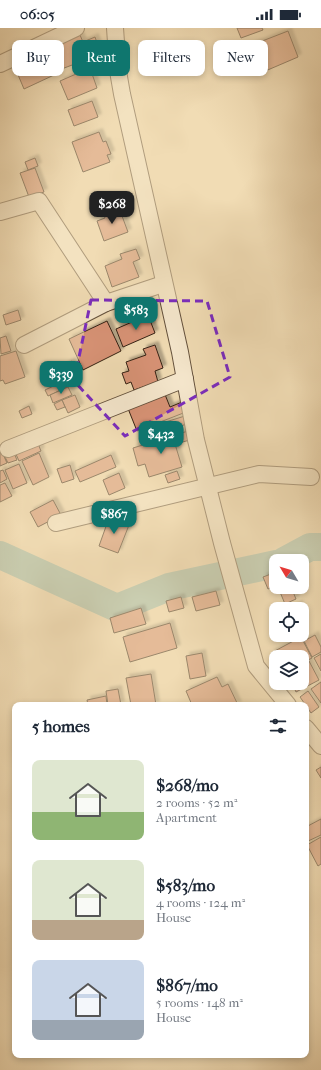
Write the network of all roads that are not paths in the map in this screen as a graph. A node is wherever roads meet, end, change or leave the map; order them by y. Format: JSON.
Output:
{"nodes":[{"id":1,"x":76,"y":28,"type":"edge"},
{"id":2,"x":115,"y":28,"type":"edge"},
{"id":3,"x":0,"y":64,"type":"edge"},
{"id":4,"x":0,"y":212,"type":"edge"},
{"id":5,"x":163,"y":284,"type":"junction"},
{"id":6,"x":106,"y":303,"type":"junction"},
{"id":7,"x":24,"y":345,"type":"dead end"},
{"id":8,"x":185,"y":380,"type":"junction"},
{"id":9,"x":8,"y":449,"type":"dead end"},
{"id":10,"x":311,"y":477,"type":"dead end"},
{"id":11,"x":208,"y":486,"type":"junction"},
{"id":12,"x":56,"y":523,"type":"dead end"},
{"id":13,"x":286,"y":702,"type":"edge"},
{"id":14,"x":309,"y":732,"type":"edge"},
{"id":15,"x":321,"y":746,"type":"edge"}],
"edges":[{"from":1,"to":3,"type":"street"},
{"from":2,"to":5,"type":"street"},
{"from":4,"to":6,"type":"street"},
{"from":5,"to":6,"type":"street"},
{"from":5,"to":8,"type":"street"},
{"from":6,"to":7,"type":"street"},
{"from":8,"to":9,"type":"street"},
{"from":8,"to":11,"type":"street"},
{"from":10,"to":11,"type":"street"},
{"from":11,"to":12,"type":"street"},
{"from":11,"to":13,"type":"street"},
{"from":14,"to":15,"type":"street"}]}
